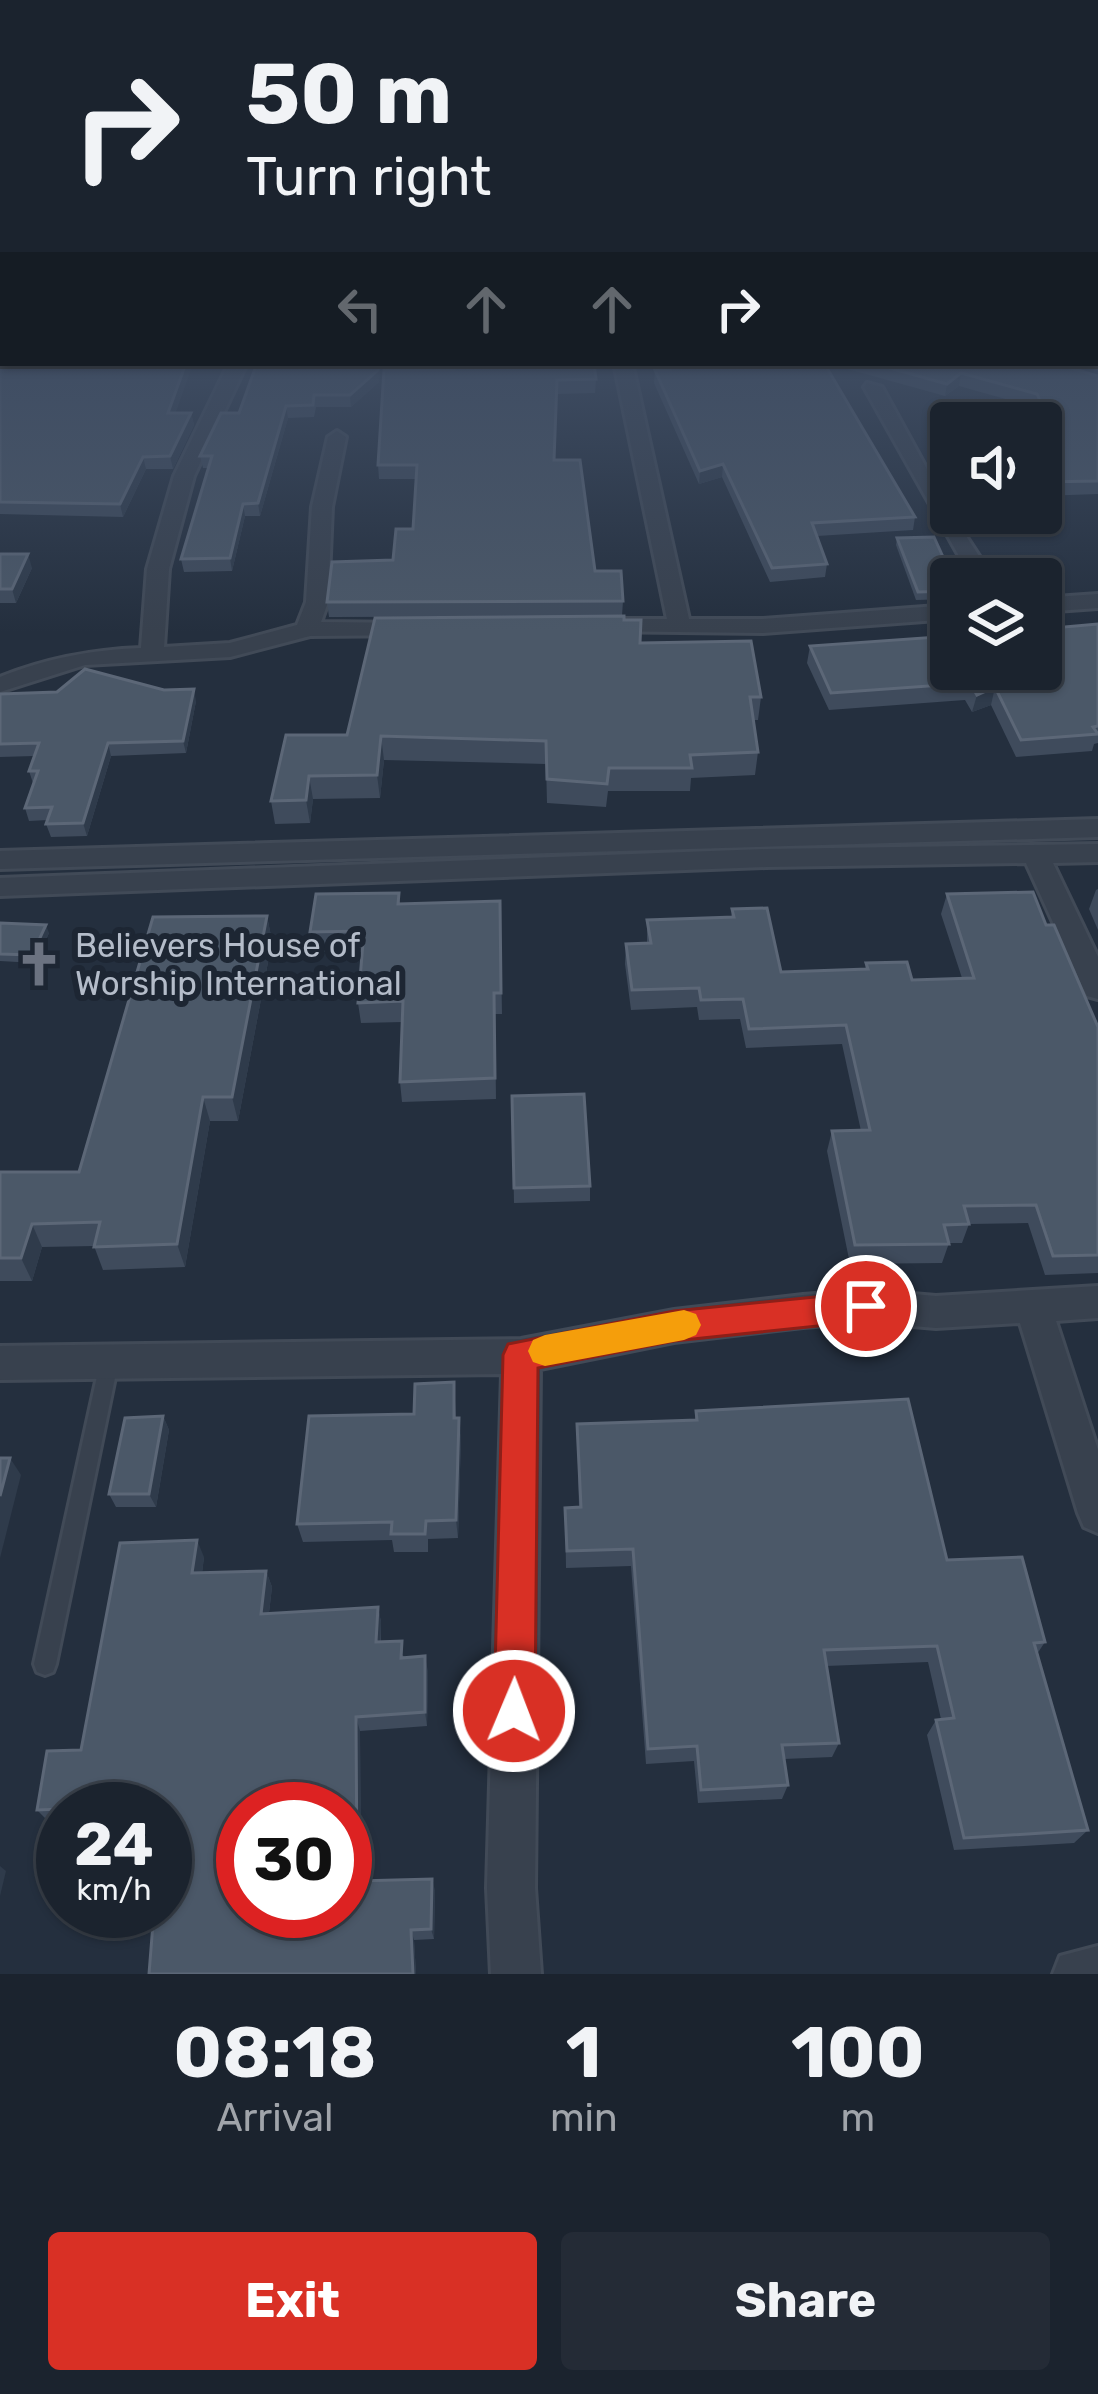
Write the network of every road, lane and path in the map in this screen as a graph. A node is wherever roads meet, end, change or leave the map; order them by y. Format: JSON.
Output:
{"nodes":[{"id":1,"x":198,"y":447,"type":"edge"},
{"id":2,"x":335,"y":447,"type":"edge"},
{"id":3,"x":641,"y":447,"type":"edge"},
{"id":4,"x":907,"y":447,"type":"edge"},
{"id":5,"x":971,"y":558,"type":"edge"},
{"id":6,"x":1098,"y":601,"type":"edge"},
{"id":7,"x":1062,"y":604,"type":"edge"},
{"id":8,"x":930,"y":614,"type":"edge"},
{"id":9,"x":679,"y":624,"type":"junction"},
{"id":10,"x":577,"y":628,"type":"edge"},
{"id":11,"x":308,"y":629,"type":"junction"},
{"id":12,"x":448,"y":630,"type":"edge"},
{"id":13,"x":152,"y":657,"type":"junction"},
{"id":14,"x":0,"y":685,"type":"edge"},
{"id":15,"x":1098,"y":828,"type":"edge"},
{"id":16,"x":1098,"y":853,"type":"edge"},
{"id":17,"x":1035,"y":854,"type":"junction"},
{"id":18,"x":0,"y":860,"type":"edge"},
{"id":19,"x":0,"y":887,"type":"edge"},
{"id":20,"x":1098,"y":988,"type":"edge"},
{"id":21,"x":1098,"y":1302,"type":"edge"},
{"id":22,"x":1034,"y":1308,"type":"junction"},
{"id":23,"x":520,"y":1355,"type":"junction"},
{"id":24,"x":109,"y":1363,"type":"junction"},
{"id":25,"x":0,"y":1364,"type":"edge"},
{"id":26,"x":1098,"y":1513,"type":"edge"},
{"id":27,"x":45,"y":1664,"type":"dead end"},
{"id":28,"x":1098,"y":1971,"type":"edge"},
{"id":29,"x":516,"y":1974,"type":"edge"},
{"id":30,"x":1078,"y":1974,"type":"edge"}],
"edges":[{"from":1,"to":13,"type":"street"},
{"from":2,"to":11,"type":"street"},
{"from":3,"to":9,"type":"street"},
{"from":4,"to":5,"type":"street"},
{"from":6,"to":7,"type":"street"},
{"from":8,"to":9,"type":"street"},
{"from":9,"to":10,"type":"street"},
{"from":11,"to":12,"type":"street"},
{"from":11,"to":13,"type":"street"},
{"from":13,"to":14,"type":"street"},
{"from":15,"to":18,"type":"street"},
{"from":16,"to":17,"type":"street"},
{"from":17,"to":19,"type":"street"},
{"from":17,"to":20,"type":"street"},
{"from":21,"to":22,"type":"street"},
{"from":22,"to":23,"type":"street"},
{"from":22,"to":26,"type":"street"},
{"from":23,"to":24,"type":"street"},
{"from":23,"to":29,"type":"street"},
{"from":24,"to":25,"type":"street"},
{"from":24,"to":27,"type":"lane"},
{"from":28,"to":30,"type":"street"}]}
